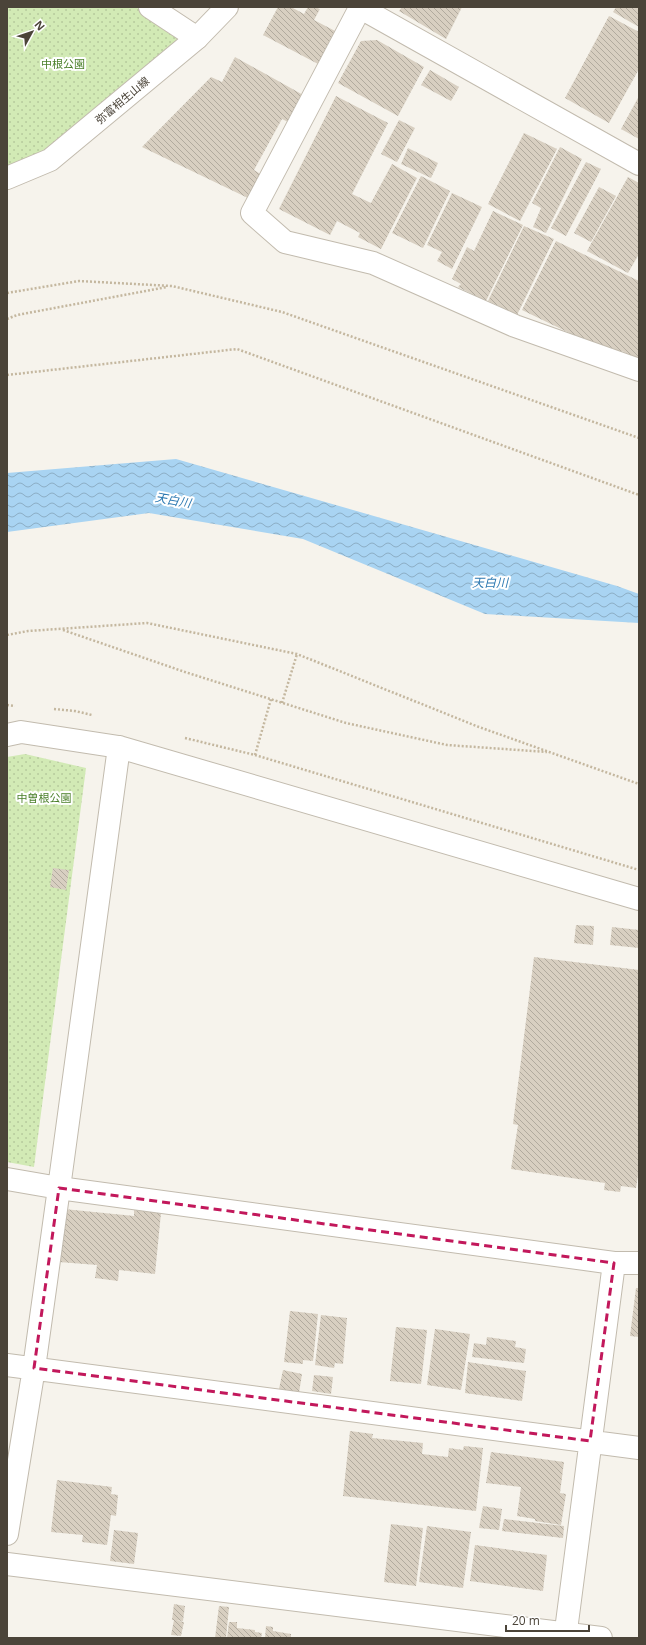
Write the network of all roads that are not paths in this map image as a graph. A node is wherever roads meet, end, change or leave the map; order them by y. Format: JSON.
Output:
{"nodes":[{"id":1,"x":150,"y":7,"type":"edge"},
{"id":2,"x":227,"y":7,"type":"edge"},
{"id":3,"x":360,"y":7,"type":"edge"},
{"id":4,"x":198,"y":38,"type":"junction"},
{"id":5,"x":639,"y":164,"type":"edge"},
{"id":6,"x":7,"y":178,"type":"edge"},
{"id":7,"x":639,"y":370,"type":"edge"},
{"id":8,"x":7,"y":735,"type":"edge"},
{"id":9,"x":120,"y":747,"type":"junction"},
{"id":10,"x":639,"y":900,"type":"edge"},
{"id":11,"x":7,"y":1179,"type":"edge"},
{"id":12,"x":60,"y":1188,"type":"junction"},
{"id":13,"x":614,"y":1263,"type":"junction"},
{"id":14,"x":639,"y":1263,"type":"edge"},
{"id":15,"x":7,"y":1365,"type":"edge"},
{"id":16,"x":34,"y":1368,"type":"junction"},
{"id":17,"x":590,"y":1441,"type":"junction"},
{"id":18,"x":639,"y":1448,"type":"edge"},
{"id":19,"x":7,"y":1534,"type":"edge"},
{"id":20,"x":7,"y":1564,"type":"edge"},
{"id":21,"x":565,"y":1636,"type":"edge"},
{"id":22,"x":601,"y":1638,"type":"edge"}],
"edges":[{"from":1,"to":4,"type":"street"},
{"from":2,"to":4,"type":"street","name":"弥富相生山線"},
{"from":3,"to":5,"type":"street"},
{"from":3,"to":7,"type":"street"},
{"from":4,"to":6,"type":"street","name":"弥富相生山線"},
{"from":8,"to":9,"type":"street"},
{"from":9,"to":10,"type":"street"},
{"from":9,"to":12,"type":"street"},
{"from":11,"to":12,"type":"street"},
{"from":12,"to":13,"type":"street"},
{"from":12,"to":16,"type":"street"},
{"from":13,"to":14,"type":"street"},
{"from":13,"to":17,"type":"street"},
{"from":15,"to":16,"type":"street"},
{"from":16,"to":17,"type":"street"},
{"from":16,"to":19,"type":"street"},
{"from":17,"to":18,"type":"street"},
{"from":17,"to":21,"type":"street"},
{"from":20,"to":21,"type":"street"},
{"from":21,"to":22,"type":"street"}]}
